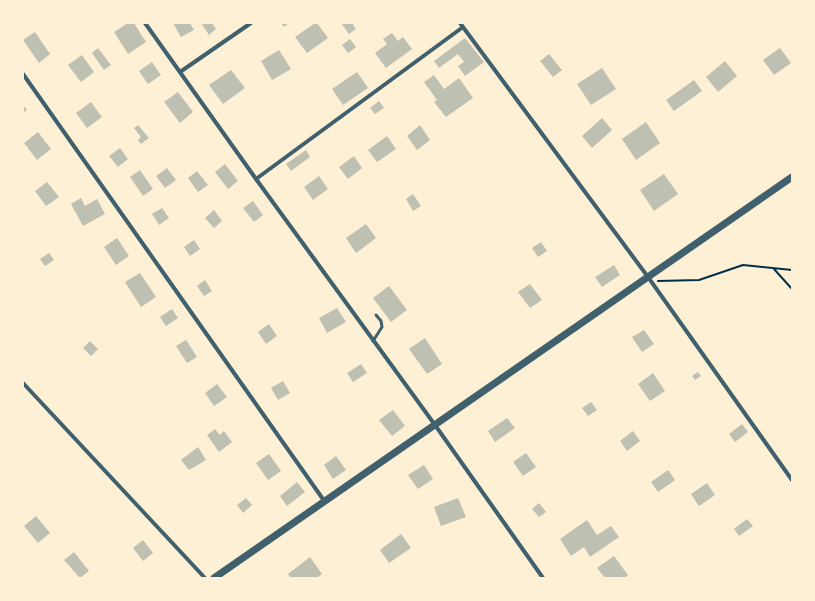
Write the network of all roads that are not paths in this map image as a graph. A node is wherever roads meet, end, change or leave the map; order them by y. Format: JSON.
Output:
{"nodes":[{"id":1,"x":145,"y":23,"type":"edge"},
{"id":2,"x":251,"y":23,"type":"edge"},
{"id":3,"x":460,"y":23,"type":"edge"},
{"id":4,"x":463,"y":27,"type":"junction"},
{"id":5,"x":180,"y":72,"type":"junction"},
{"id":6,"x":23,"y":74,"type":"edge"},
{"id":7,"x":792,"y":177,"type":"edge"},
{"id":8,"x":256,"y":179,"type":"junction"},
{"id":9,"x":650,"y":279,"type":"junction"},
{"id":10,"x":376,"y":315,"type":"dead end"},
{"id":11,"x":373,"y":340,"type":"junction"},
{"id":12,"x":23,"y":383,"type":"edge"},
{"id":13,"x":435,"y":425,"type":"junction"},
{"id":14,"x":792,"y":480,"type":"edge"},
{"id":15,"x":325,"y":502,"type":"junction"},
{"id":16,"x":205,"y":578,"type":"edge"},
{"id":17,"x":214,"y":578,"type":"edge"},
{"id":18,"x":543,"y":578,"type":"edge"}],
"edges":[{"from":1,"to":5,"type":"street"},
{"from":2,"to":5,"type":"street"},
{"from":3,"to":4,"type":"street"},
{"from":4,"to":8,"type":"street"},
{"from":4,"to":9,"type":"street"},
{"from":5,"to":8,"type":"street"},
{"from":6,"to":15,"type":"street"},
{"from":7,"to":9,"type":"street"},
{"from":8,"to":11,"type":"street"},
{"from":9,"to":13,"type":"street"},
{"from":9,"to":14,"type":"street"},
{"from":10,"to":11,"type":"lane"},
{"from":11,"to":13,"type":"street"},
{"from":12,"to":16,"type":"street"},
{"from":13,"to":15,"type":"street"},
{"from":13,"to":18,"type":"street"},
{"from":15,"to":17,"type":"street"}]}
